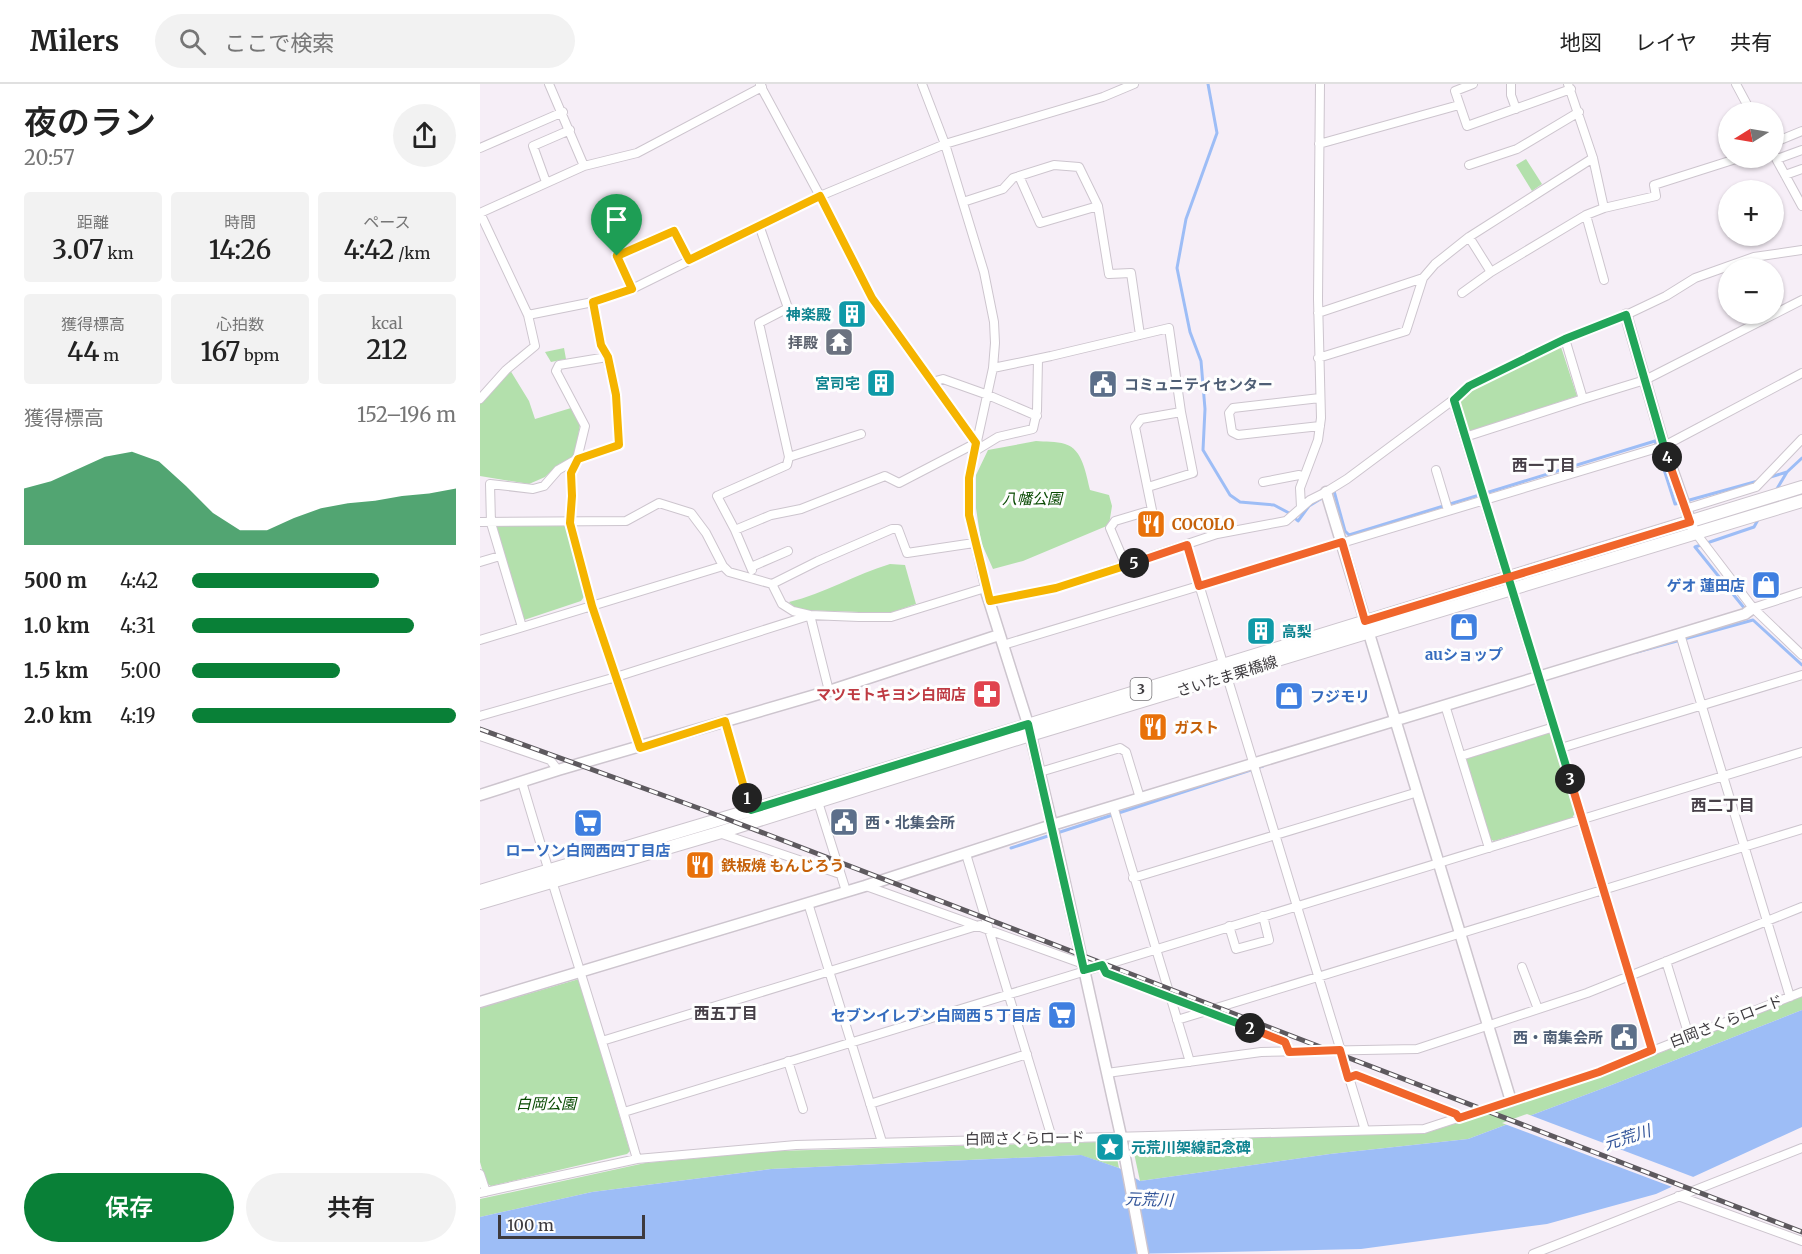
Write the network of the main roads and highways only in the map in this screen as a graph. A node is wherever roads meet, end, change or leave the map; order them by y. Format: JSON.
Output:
{"nodes":[{"id":1,"x":1802,"y":488,"type":"edge"},
{"id":2,"x":1802,"y":501,"type":"edge"},
{"id":3,"x":1693,"y":527,"type":"junction"},
{"id":4,"x":1029,"y":729,"type":"junction"},
{"id":5,"x":549,"y":876,"type":"junction"},
{"id":6,"x":480,"y":891,"type":"edge"},
{"id":7,"x":480,"y":903,"type":"edge"}],
"edges":[{"from":1,"to":3,"type":"main road","name":"さいたま栗橋線","number":"3"},
{"from":2,"to":3,"type":"main road","name":"さいたま栗橋線","number":"3"},
{"from":3,"to":4,"type":"main road","name":"さいたま栗橋線","number":"3"},
{"from":4,"to":5,"type":"main road","name":"さいたま栗橋線","number":"3"},
{"from":4,"to":5,"type":"main road","name":"さいたま栗橋線","number":"3"},
{"from":5,"to":6,"type":"main road","name":"さいたま栗橋線","number":"3"},
{"from":5,"to":7,"type":"main road","name":"さいたま栗橋線","number":"3"}]}
